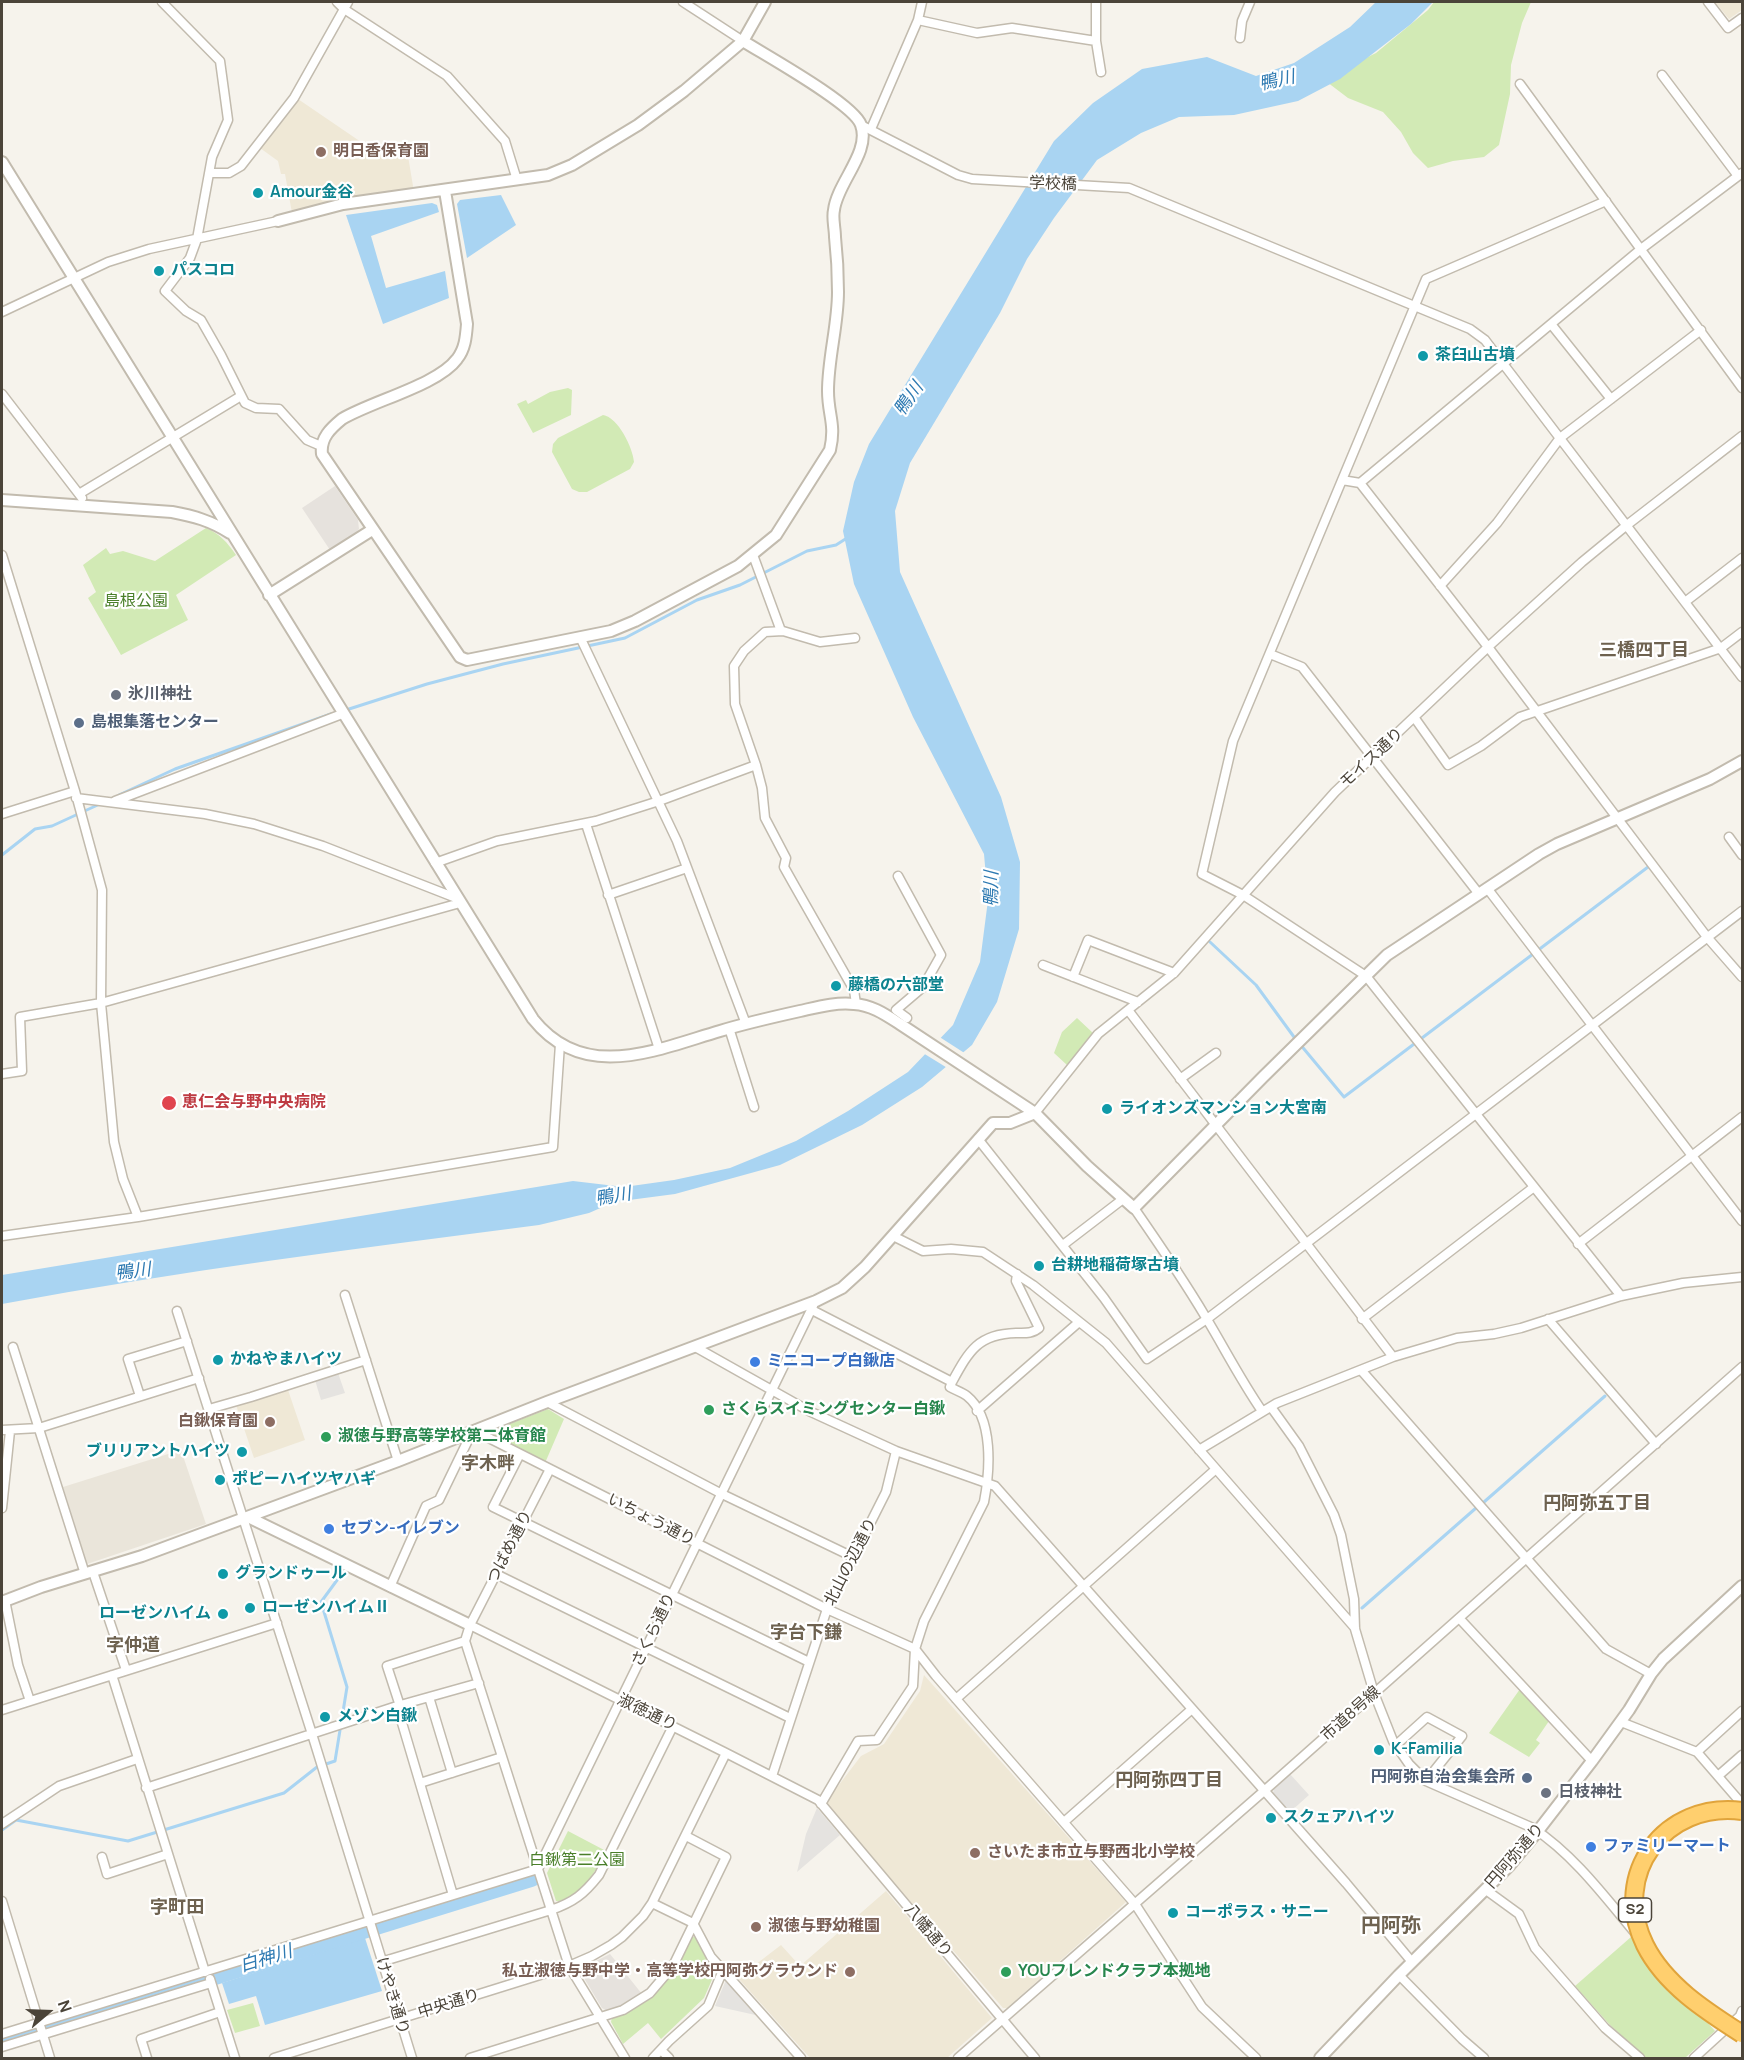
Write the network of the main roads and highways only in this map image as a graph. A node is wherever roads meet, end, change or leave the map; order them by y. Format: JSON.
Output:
{"nodes":[{"id":1,"x":1743,"y":1811,"type":"edge"},
{"id":2,"x":1743,"y":2034,"type":"edge"}],
"edges":[{"from":1,"to":2,"type":"highway","number":"S2","bridge":true}]}
